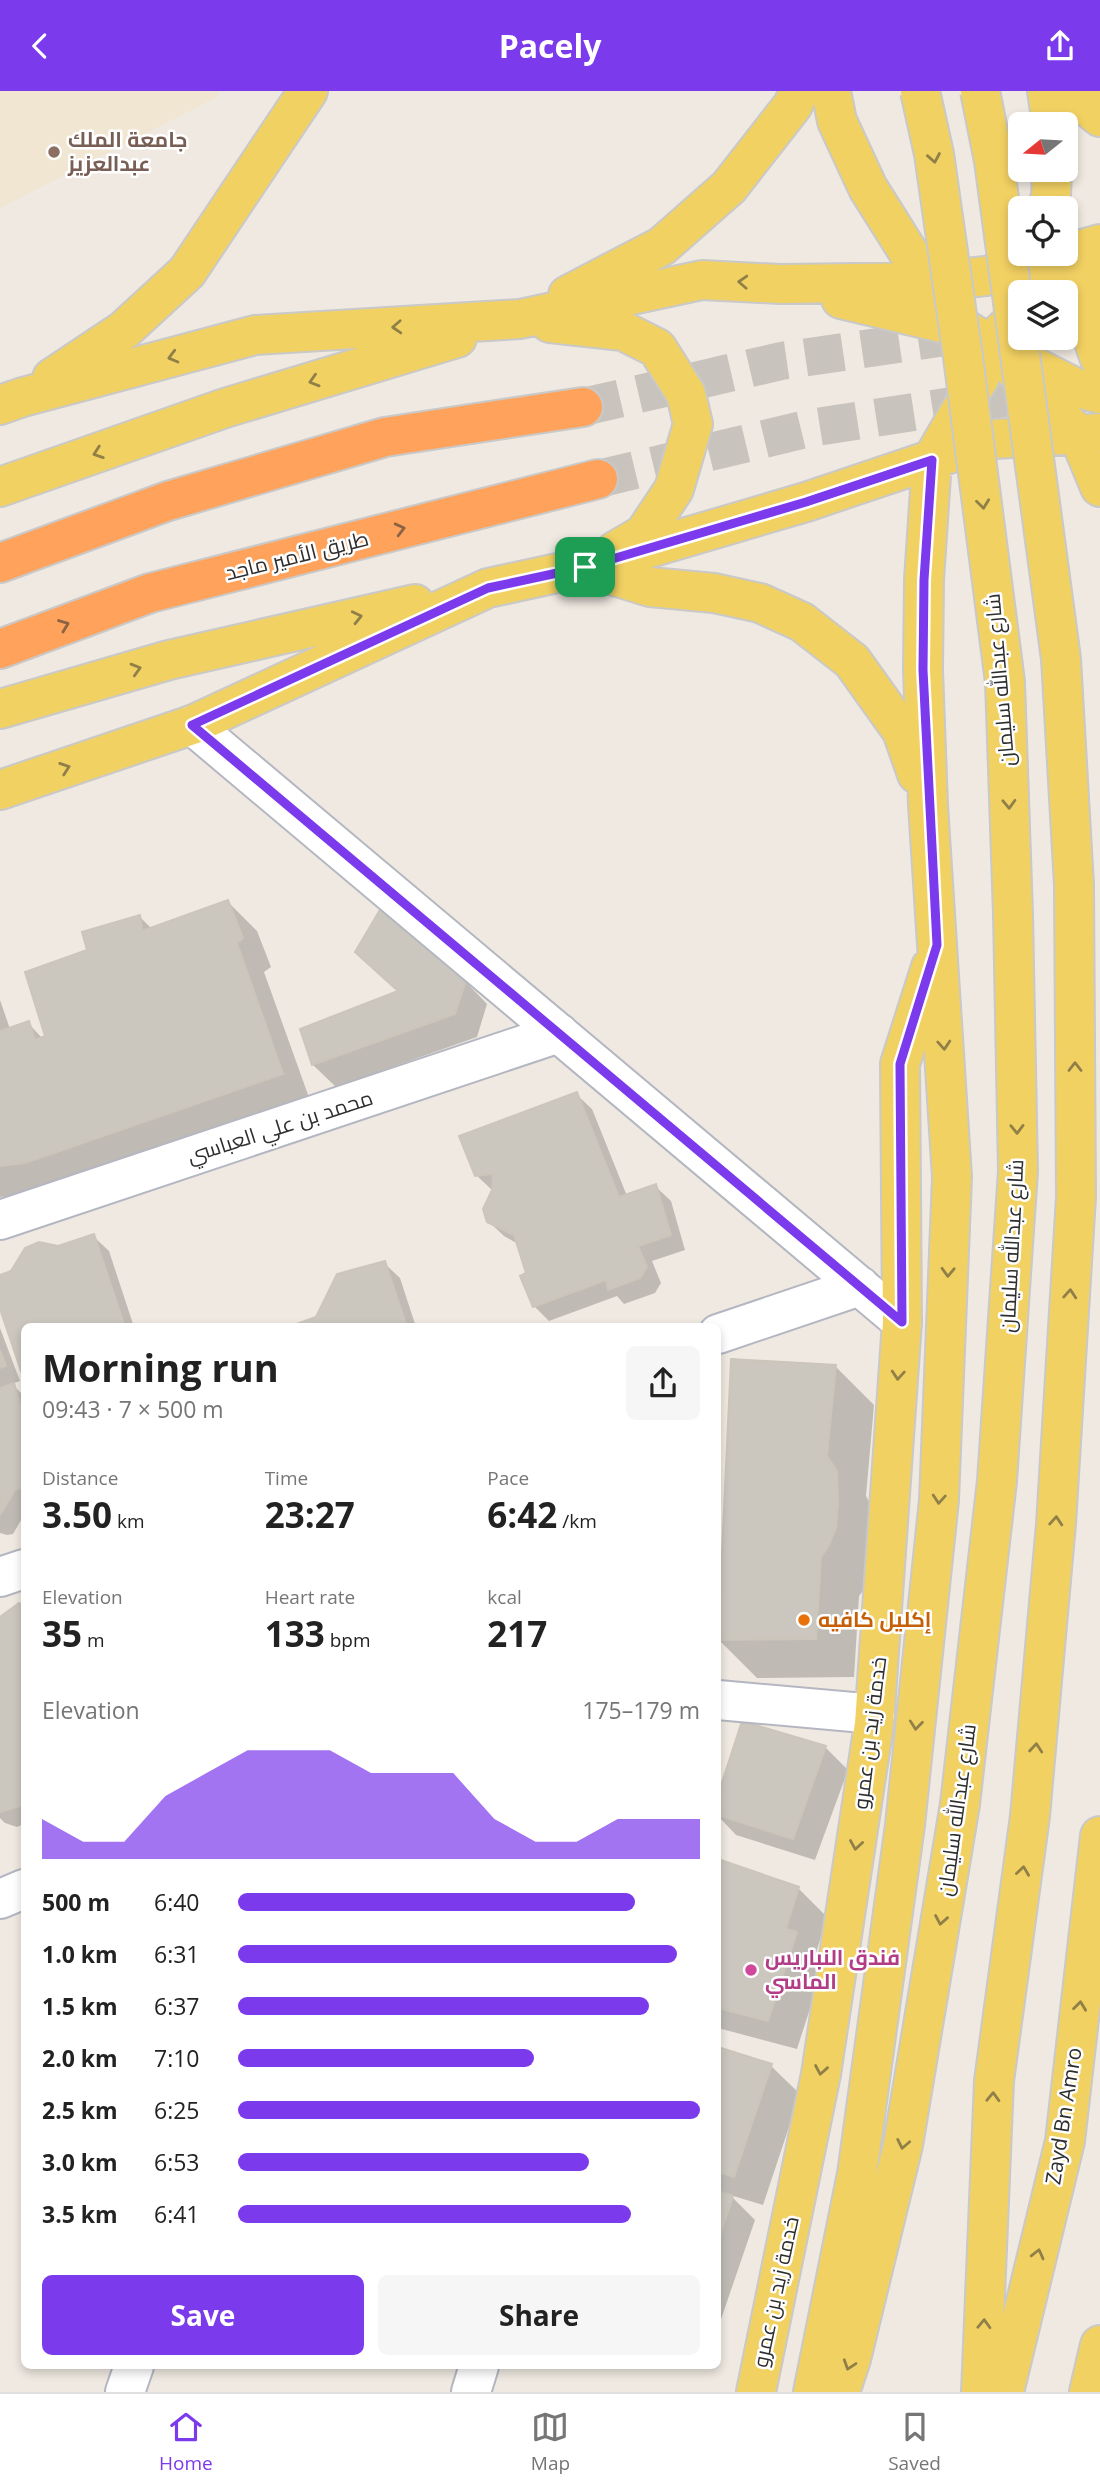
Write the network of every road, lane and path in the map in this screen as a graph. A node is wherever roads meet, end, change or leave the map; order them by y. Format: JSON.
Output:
{"nodes":[{"id":1,"x":308,"y":91,"type":"edge"},
{"id":2,"x":799,"y":91,"type":"edge"},
{"id":3,"x":831,"y":91,"type":"edge"},
{"id":4,"x":920,"y":91,"type":"edge"},
{"id":5,"x":980,"y":91,"type":"edge"},
{"id":6,"x":1047,"y":91,"type":"edge"},
{"id":7,"x":1078,"y":91,"type":"edge"},
{"id":8,"x":1050,"y":112,"type":"edge"},
{"id":9,"x":1100,"y":117,"type":"edge"},
{"id":10,"x":1100,"y":244,"type":"edge"},
{"id":11,"x":1100,"y":258,"type":"edge"},
{"id":12,"x":1033,"y":270,"type":"edge"},
{"id":13,"x":927,"y":282,"type":"junction"},
{"id":14,"x":780,"y":284,"type":"junction"},
{"id":15,"x":1100,"y":291,"type":"edge"},
{"id":16,"x":520,"y":319,"type":"junction"},
{"id":17,"x":1008,"y":326,"type":"edge"},
{"id":18,"x":989,"y":344,"type":"junction"},
{"id":19,"x":1100,"y":359,"type":"edge"},
{"id":20,"x":1100,"y":394,"type":"edge"},
{"id":21,"x":12,"y":401,"type":"edge"},
{"id":22,"x":583,"y":407,"type":"tunnel mouth"},
{"id":23,"x":1089,"y":433,"type":"edge"},
{"id":24,"x":932,"y":460,"type":"junction"},
{"id":25,"x":598,"y":479,"type":"tunnel mouth"},
{"id":26,"x":0,"y":487,"type":"edge"},
{"id":27,"x":1100,"y":487,"type":"edge"},
{"id":28,"x":806,"y":502,"type":"junction"},
{"id":29,"x":0,"y":563,"type":"edge"},
{"id":30,"x":585,"y":567,"type":"junction"},
{"id":31,"x":488,"y":588,"type":"junction"},
{"id":32,"x":0,"y":649,"type":"edge"},
{"id":33,"x":0,"y":709,"type":"edge"},
{"id":34,"x":192,"y":725,"type":"junction"},
{"id":35,"x":0,"y":790,"type":"edge"},
{"id":36,"x":928,"y":806,"type":"junction"},
{"id":37,"x":937,"y":945,"type":"junction"},
{"id":38,"x":559,"y":1033,"type":"junction"},
{"id":39,"x":0,"y":1220,"type":"edge"},
{"id":40,"x":860,"y":1286,"type":"junction"},
{"id":41,"x":902,"y":1322,"type":"junction"},
{"id":42,"x":721,"y":1333,"type":"edge"},
{"id":43,"x":21,"y":1570,"type":"edge"},
{"id":44,"x":0,"y":1577,"type":"edge"},
{"id":45,"x":721,"y":1700,"type":"edge"},
{"id":46,"x":875,"y":1714,"type":"junction"},
{"id":47,"x":1100,"y":1836,"type":"edge"},
{"id":48,"x":21,"y":1890,"type":"edge"},
{"id":49,"x":0,"y":1899,"type":"edge"},
{"id":50,"x":1100,"y":2345,"type":"edge"},
{"id":51,"x":133,"y":2369,"type":"edge"},
{"id":52,"x":478,"y":2369,"type":"edge"},
{"id":53,"x":125,"y":2392,"type":"edge"},
{"id":54,"x":471,"y":2392,"type":"edge"},
{"id":55,"x":756,"y":2392,"type":"edge"},
{"id":56,"x":813,"y":2392,"type":"edge"},
{"id":57,"x":840,"y":2392,"type":"edge"},
{"id":58,"x":981,"y":2392,"type":"edge"},
{"id":59,"x":1004,"y":2392,"type":"edge"},
{"id":60,"x":1089,"y":2392,"type":"edge"}],
"edges":[{"from":1,"to":21,"type":"main road"},
{"from":2,"to":16,"type":"main road"},
{"from":3,"to":13,"type":"main road"},
{"from":4,"to":57,"type":"main road","name":"شارع عبدالله سليمان","one_way":true,"bridge":true},
{"from":58,"to":5,"type":"main road","one_way":true,"bridge":true},
{"from":6,"to":8,"type":"main road"},
{"from":7,"to":9,"type":"main road"},
{"from":10,"to":12,"type":"main road"},
{"from":11,"to":12,"type":"main road"},
{"from":12,"to":13,"type":"main road"},
{"from":12,"to":18,"type":"main road"},
{"from":13,"to":14,"type":"main road"},
{"from":13,"to":18,"type":"main road"},
{"from":14,"to":16,"type":"main road","one_way":true},
{"from":14,"to":18,"type":"main road"},
{"from":15,"to":19,"type":"main road"},
{"from":16,"to":21,"type":"main road","one_way":true},
{"from":16,"to":26,"type":"main road","one_way":true},
{"from":16,"to":30,"type":"main road"},
{"from":17,"to":18,"type":"main road"},
{"from":18,"to":20,"type":"main road"},
{"from":18,"to":23,"type":"main road"},
{"from":18,"to":24,"type":"main road"},
{"from":18,"to":28,"type":"main road"},
{"from":22,"to":29,"type":"highway"},
{"from":23,"to":24,"type":"main road"},
{"from":23,"to":27,"type":"main road"},
{"from":24,"to":28,"type":"main road"},
{"from":24,"to":36,"type":"main road"},
{"from":32,"to":25,"type":"highway","name":"طريق الأمير ماجد","one_way":true},
{"from":28,"to":30,"type":"main road"},
{"from":30,"to":31,"type":"main road"},
{"from":30,"to":36,"type":"main road"},
{"from":33,"to":31,"type":"main road","one_way":true},
{"from":31,"to":34,"type":"main road"},
{"from":35,"to":34,"type":"main road","one_way":true},
{"from":34,"to":38,"type":"street"},
{"from":36,"to":37,"type":"main road"},
{"from":37,"to":41,"type":"main road","name":"خدمة زيد بن عمرو"},
{"from":37,"to":56,"type":"main road","one_way":true},
{"from":38,"to":39,"type":"street","name":"محمد بن علي العباسي"},
{"from":38,"to":40,"type":"street"},
{"from":40,"to":41,"type":"street"},
{"from":40,"to":42,"type":"street"},
{"from":41,"to":46,"type":"main road","name":"خدمة زيد بن عمرو","one_way":true},
{"from":43,"to":44,"type":"street"},
{"from":45,"to":46,"type":"street"},
{"from":46,"to":55,"type":"main road","name":"خدمة زيد بن عمرو","one_way":true},
{"from":59,"to":47,"type":"main road","name":"Zayd Bn Amro","one_way":true},
{"from":48,"to":49,"type":"street"},
{"from":50,"to":60,"type":"main road"},
{"from":51,"to":53,"type":"street"},
{"from":52,"to":54,"type":"street"}]}
